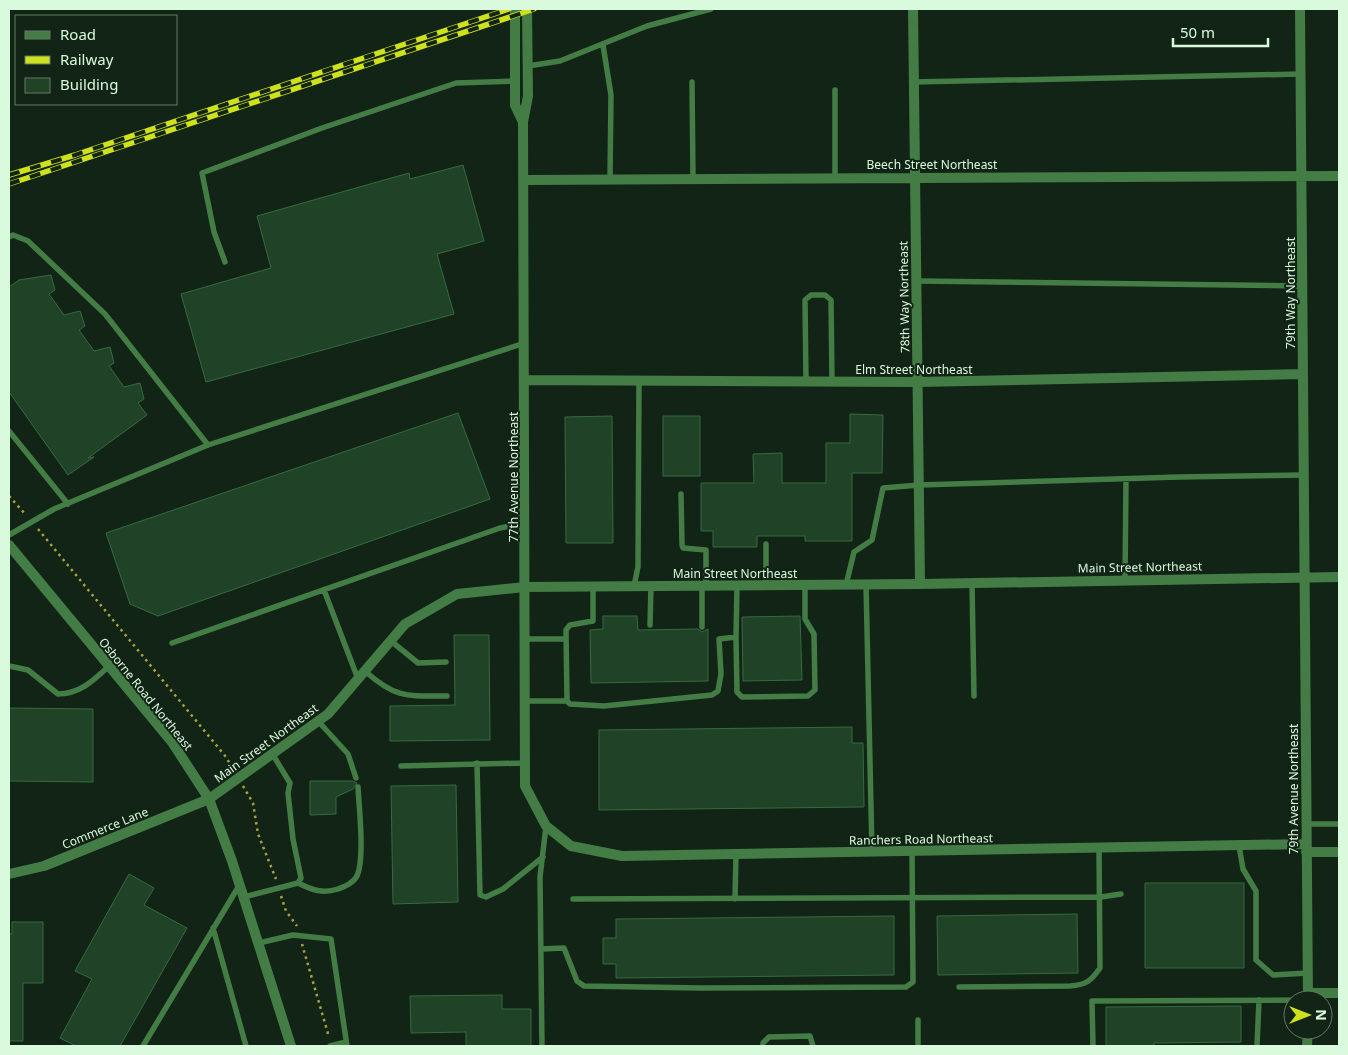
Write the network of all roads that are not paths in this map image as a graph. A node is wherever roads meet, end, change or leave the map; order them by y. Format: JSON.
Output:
{"nodes":[{"id":1,"x":515,"y":9,"type":"edge"},
{"id":2,"x":527,"y":9,"type":"edge"},
{"id":3,"x":711,"y":9,"type":"edge"},
{"id":4,"x":913,"y":9,"type":"edge"},
{"id":5,"x":1300,"y":9,"type":"edge"},
{"id":6,"x":603,"y":45,"type":"junction"},
{"id":7,"x":528,"y":66,"type":"junction"},
{"id":8,"x":1301,"y":74,"type":"junction"},
{"id":9,"x":515,"y":81,"type":"junction"},
{"id":10,"x":692,"y":82,"type":"dead end"},
{"id":11,"x":913,"y":82,"type":"junction"},
{"id":12,"x":835,"y":90,"type":"dead end"},
{"id":13,"x":523,"y":122,"type":"junction"},
{"id":14,"x":1302,"y":175,"type":"junction"},
{"id":15,"x":915,"y":176,"type":"junction"},
{"id":16,"x":1339,"y":176,"type":"edge"},
{"id":17,"x":835,"y":177,"type":"junction"},
{"id":18,"x":693,"y":178,"type":"junction"},
{"id":19,"x":610,"y":179,"type":"junction"},
{"id":20,"x":525,"y":180,"type":"junction"},
{"id":21,"x":9,"y":237,"type":"edge"},
{"id":22,"x":225,"y":262,"type":"dead end"},
{"id":23,"x":916,"y":282,"type":"junction"},
{"id":24,"x":1302,"y":286,"type":"junction"},
{"id":25,"x":525,"y":343,"type":"junction"},
{"id":26,"x":1302,"y":374,"type":"junction"},
{"id":27,"x":525,"y":380,"type":"junction"},
{"id":28,"x":639,"y":382,"type":"junction"},
{"id":29,"x":806,"y":382,"type":"junction"},
{"id":30,"x":832,"y":382,"type":"junction"},
{"id":31,"x":917,"y":382,"type":"junction"},
{"id":32,"x":9,"y":431,"type":"edge"},
{"id":33,"x":208,"y":445,"type":"junction"},
{"id":34,"x":1304,"y":475,"type":"junction"},
{"id":35,"x":1126,"y":479,"type":"junction"},
{"id":36,"x":919,"y":484,"type":"junction"},
{"id":37,"x":681,"y":494,"type":"dead end"},
{"id":38,"x":68,"y":504,"type":"junction"},
{"id":39,"x":525,"y":523,"type":"junction"},
{"id":40,"x":9,"y":535,"type":"edge"},
{"id":41,"x":9,"y":544,"type":"edge"},
{"id":42,"x":766,"y":544,"type":"dead end"},
{"id":43,"x":1306,"y":577,"type":"junction"},
{"id":44,"x":1339,"y":577,"type":"edge"},
{"id":45,"x":1125,"y":580,"type":"junction"},
{"id":46,"x":972,"y":583,"type":"junction"},
{"id":47,"x":866,"y":584,"type":"junction"},
{"id":48,"x":920,"y":584,"type":"junction"},
{"id":49,"x":737,"y":585,"type":"junction"},
{"id":50,"x":766,"y":585,"type":"junction"},
{"id":51,"x":805,"y":585,"type":"junction"},
{"id":52,"x":846,"y":585,"type":"junction"},
{"id":53,"x":634,"y":586,"type":"junction"},
{"id":54,"x":651,"y":586,"type":"junction"},
{"id":55,"x":704,"y":586,"type":"junction"},
{"id":56,"x":525,"y":587,"type":"junction"},
{"id":57,"x":593,"y":587,"type":"junction"},
{"id":58,"x":324,"y":590,"type":"junction"},
{"id":59,"x":650,"y":625,"type":"dead end"},
{"id":60,"x":702,"y":627,"type":"dead end"},
{"id":61,"x":736,"y":637,"type":"junction"},
{"id":62,"x":525,"y":639,"type":"junction"},
{"id":63,"x":566,"y":640,"type":"junction"},
{"id":64,"x":391,"y":641,"type":"junction"},
{"id":65,"x":172,"y":643,"type":"dead end"},
{"id":66,"x":446,"y":662,"type":"dead end"},
{"id":67,"x":9,"y":666,"type":"edge"},
{"id":68,"x":109,"y":666,"type":"junction"},
{"id":69,"x":362,"y":675,"type":"junction"},
{"id":70,"x":447,"y":696,"type":"dead end"},
{"id":71,"x":974,"y":696,"type":"dead end"},
{"id":72,"x":525,"y":701,"type":"junction"},
{"id":73,"x":567,"y":701,"type":"junction"},
{"id":74,"x":318,"y":722,"type":"junction"},
{"id":75,"x":273,"y":755,"type":"junction"},
{"id":76,"x":477,"y":763,"type":"junction"},
{"id":77,"x":525,"y":763,"type":"junction"},
{"id":78,"x":401,"y":766,"type":"dead end"},
{"id":79,"x":356,"y":778,"type":"dead end"},
{"id":80,"x":358,"y":787,"type":"dead end"},
{"id":81,"x":209,"y":799,"type":"junction"},
{"id":82,"x":1306,"y":824,"type":"junction"},
{"id":83,"x":1339,"y":824,"type":"edge"},
{"id":84,"x":546,"y":826,"type":"junction"},
{"id":85,"x":1239,"y":846,"type":"junction"},
{"id":86,"x":1100,"y":848,"type":"junction"},
{"id":87,"x":1306,"y":848,"type":"junction"},
{"id":88,"x":912,"y":851,"type":"junction"},
{"id":89,"x":872,"y":852,"type":"junction"},
{"id":90,"x":1339,"y":852,"type":"edge"},
{"id":91,"x":736,"y":854,"type":"junction"},
{"id":92,"x":543,"y":858,"type":"junction"},
{"id":93,"x":9,"y":874,"type":"edge"},
{"id":94,"x":298,"y":883,"type":"junction"},
{"id":95,"x":240,"y":884,"type":"junction"},
{"id":96,"x":1121,"y":894,"type":"dead end"},
{"id":97,"x":1100,"y":896,"type":"junction"},
{"id":98,"x":244,"y":897,"type":"junction"},
{"id":99,"x":912,"y":898,"type":"junction"},
{"id":100,"x":573,"y":899,"type":"dead end"},
{"id":101,"x":735,"y":899,"type":"junction"},
{"id":102,"x":213,"y":928,"type":"junction"},
{"id":103,"x":258,"y":944,"type":"junction"},
{"id":104,"x":541,"y":949,"type":"junction"},
{"id":105,"x":1308,"y":973,"type":"junction"},
{"id":106,"x":959,"y":987,"type":"dead end"},
{"id":107,"x":1309,"y":990,"type":"edge"},
{"id":108,"x":1283,"y":999,"type":"edge"},
{"id":109,"x":1259,"y":1000,"type":"junction"},
{"id":110,"x":918,"y":1020,"type":"dead end"},
{"id":111,"x":346,"y":1044,"type":"edge"},
{"id":112,"x":143,"y":1046,"type":"edge"},
{"id":113,"x":246,"y":1046,"type":"edge"},
{"id":114,"x":291,"y":1046,"type":"edge"},
{"id":115,"x":330,"y":1046,"type":"edge"},
{"id":116,"x":542,"y":1046,"type":"edge"},
{"id":117,"x":763,"y":1046,"type":"edge"},
{"id":118,"x":813,"y":1046,"type":"edge"},
{"id":119,"x":918,"y":1046,"type":"edge"},
{"id":120,"x":1093,"y":1046,"type":"edge"},
{"id":121,"x":1257,"y":1046,"type":"edge"}],
"edges":[{"from":1,"to":9,"type":"street","name":"77th Avenue Northeast"},
{"from":2,"to":7,"type":"street","name":"77th Avenue Northeast"},
{"from":3,"to":6,"type":"lane"},
{"from":4,"to":11,"type":"street","name":"78th Way Northeast"},
{"from":5,"to":8,"type":"street","name":"79th Way Northeast"},
{"from":6,"to":7,"type":"lane"},
{"from":6,"to":19,"type":"lane"},
{"from":7,"to":13,"type":"street","name":"77th Avenue Northeast"},
{"from":8,"to":11,"type":"lane"},
{"from":8,"to":14,"type":"street","name":"79th Way Northeast"},
{"from":9,"to":13,"type":"street","name":"77th Avenue Northeast"},
{"from":9,"to":22,"type":"lane"},
{"from":10,"to":18,"type":"lane"},
{"from":11,"to":15,"type":"street","name":"78th Way Northeast"},
{"from":12,"to":17,"type":"lane"},
{"from":13,"to":20,"type":"street","name":"77th Avenue Northeast"},
{"from":14,"to":15,"type":"street","name":"Beech Street Northeast"},
{"from":14,"to":16,"type":"street","name":"Beech Street Northeast"},
{"from":14,"to":24,"type":"street","name":"79th Way Northeast"},
{"from":15,"to":17,"type":"street","name":"Beech Street Northeast"},
{"from":15,"to":23,"type":"street","name":"78th Way Northeast"},
{"from":17,"to":18,"type":"street","name":"Beech Street Northeast"},
{"from":18,"to":19,"type":"street","name":"Beech Street Northeast"},
{"from":19,"to":20,"type":"street","name":"Beech Street Northeast"},
{"from":20,"to":25,"type":"street","name":"77th Avenue Northeast"},
{"from":21,"to":33,"type":"lane"},
{"from":23,"to":24,"type":"lane"},
{"from":23,"to":31,"type":"street","name":"78th Way Northeast"},
{"from":24,"to":26,"type":"street","name":"79th Way Northeast"},
{"from":25,"to":27,"type":"street","name":"77th Avenue Northeast"},
{"from":25,"to":33,"type":"lane"},
{"from":26,"to":31,"type":"street","name":"Elm Street Northeast"},
{"from":26,"to":34,"type":"street","name":"79th Way Northeast"},
{"from":27,"to":28,"type":"street","name":"Elm Street Northeast"},
{"from":27,"to":39,"type":"street","name":"77th Avenue Northeast"},
{"from":28,"to":29,"type":"street","name":"Elm Street Northeast"},
{"from":28,"to":53,"type":"lane"},
{"from":29,"to":30,"type":"street","name":"Elm Street Northeast"},
{"from":29,"to":30,"type":"lane"},
{"from":30,"to":31,"type":"street","name":"Elm Street Northeast"},
{"from":31,"to":36,"type":"street","name":"78th Way Northeast"},
{"from":32,"to":38,"type":"lane"},
{"from":33,"to":38,"type":"lane"},
{"from":34,"to":35,"type":"lane"},
{"from":34,"to":43,"type":"street","name":"79th Way Northeast"},
{"from":35,"to":36,"type":"lane"},
{"from":35,"to":45,"type":"lane"},
{"from":36,"to":48,"type":"street","name":"78th Way Northeast"},
{"from":36,"to":52,"type":"lane"},
{"from":37,"to":55,"type":"lane"},
{"from":38,"to":40,"type":"lane"},
{"from":39,"to":56,"type":"street","name":"77th Avenue Northeast"},
{"from":39,"to":58,"type":"lane"},
{"from":41,"to":68,"type":"street","name":"Osborne Road Northeast"},
{"from":42,"to":50,"type":"lane"},
{"from":43,"to":44,"type":"street","name":"Main Street Northeast"},
{"from":43,"to":45,"type":"street","name":"Main Street Northeast"},
{"from":43,"to":82,"type":"street","name":"79th Avenue Northeast"},
{"from":45,"to":46,"type":"street","name":"Main Street Northeast"},
{"from":46,"to":48,"type":"street","name":"Main Street Northeast"},
{"from":46,"to":71,"type":"lane"},
{"from":47,"to":48,"type":"street","name":"Main Street Northeast"},
{"from":47,"to":52,"type":"street","name":"Main Street Northeast"},
{"from":47,"to":89,"type":"lane"},
{"from":49,"to":50,"type":"street","name":"Main Street Northeast"},
{"from":49,"to":55,"type":"street","name":"Main Street Northeast"},
{"from":49,"to":61,"type":"lane"},
{"from":50,"to":51,"type":"street","name":"Main Street Northeast"},
{"from":51,"to":52,"type":"street","name":"Main Street Northeast"},
{"from":51,"to":61,"type":"lane"},
{"from":53,"to":54,"type":"street","name":"Main Street Northeast"},
{"from":53,"to":57,"type":"street","name":"Main Street Northeast"},
{"from":54,"to":55,"type":"street","name":"Main Street Northeast"},
{"from":54,"to":59,"type":"lane"},
{"from":55,"to":60,"type":"lane"},
{"from":56,"to":57,"type":"street","name":"Main Street Northeast"},
{"from":56,"to":62,"type":"street","name":"77th Avenue Northeast"},
{"from":56,"to":64,"type":"street","name":"Main Street Northeast"},
{"from":57,"to":63,"type":"lane"},
{"from":58,"to":65,"type":"lane"},
{"from":58,"to":69,"type":"lane"},
{"from":61,"to":73,"type":"lane"},
{"from":62,"to":63,"type":"lane"},
{"from":62,"to":72,"type":"street","name":"77th Avenue Northeast"},
{"from":63,"to":73,"type":"lane"},
{"from":64,"to":66,"type":"lane"},
{"from":64,"to":69,"type":"street","name":"Main Street Northeast"},
{"from":67,"to":68,"type":"lane"},
{"from":68,"to":81,"type":"street","name":"Osborne Road Northeast"},
{"from":69,"to":70,"type":"lane"},
{"from":69,"to":74,"type":"street","name":"Main Street Northeast"},
{"from":72,"to":73,"type":"lane"},
{"from":72,"to":77,"type":"street","name":"77th Avenue Northeast"},
{"from":74,"to":75,"type":"street","name":"Main Street Northeast"},
{"from":74,"to":79,"type":"lane"},
{"from":75,"to":81,"type":"street","name":"Main Street Northeast"},
{"from":75,"to":94,"type":"lane"},
{"from":76,"to":77,"type":"lane"},
{"from":76,"to":78,"type":"lane"},
{"from":76,"to":92,"type":"lane"},
{"from":77,"to":84,"type":"street","name":"77th Avenue Northeast"},
{"from":80,"to":94,"type":"lane"},
{"from":81,"to":93,"type":"street","name":"Commerce Lane"},
{"from":81,"to":95,"type":"street","name":"Osborne Road Northeast"},
{"from":82,"to":83,"type":"lane"},
{"from":82,"to":87,"type":"street","name":"79th Avenue Northeast"},
{"from":84,"to":91,"type":"street","name":"Ranchers Road Northeast"},
{"from":84,"to":92,"type":"lane"},
{"from":85,"to":86,"type":"street","name":"Ranchers Road Northeast"},
{"from":85,"to":87,"type":"street","name":"Ranchers Road Northeast"},
{"from":85,"to":105,"type":"lane"},
{"from":86,"to":88,"type":"street","name":"Ranchers Road Northeast"},
{"from":86,"to":97,"type":"lane"},
{"from":87,"to":90,"type":"street","name":"Ranchers Road Northeast"},
{"from":87,"to":105,"type":"street","name":"79th Avenue Northeast"},
{"from":88,"to":89,"type":"street","name":"Ranchers Road Northeast"},
{"from":88,"to":99,"type":"lane"},
{"from":89,"to":91,"type":"street","name":"Ranchers Road Northeast"},
{"from":91,"to":101,"type":"lane"},
{"from":92,"to":104,"type":"lane"},
{"from":94,"to":98,"type":"lane"},
{"from":95,"to":98,"type":"street","name":"Osborne Road Northeast"},
{"from":95,"to":102,"type":"lane"},
{"from":96,"to":97,"type":"lane"},
{"from":97,"to":99,"type":"lane"},
{"from":97,"to":106,"type":"lane"},
{"from":98,"to":103,"type":"street","name":"Osborne Road Northeast"},
{"from":99,"to":101,"type":"lane"},
{"from":99,"to":104,"type":"lane"},
{"from":100,"to":101,"type":"lane"},
{"from":102,"to":112,"type":"lane"},
{"from":102,"to":113,"type":"lane"},
{"from":103,"to":111,"type":"lane"},
{"from":103,"to":114,"type":"street","name":"Osborne Road Northeast"},
{"from":104,"to":116,"type":"lane"},
{"from":105,"to":107,"type":"street","name":"79th Avenue Northeast"},
{"from":108,"to":109,"type":"lane"},
{"from":109,"to":120,"type":"lane"},
{"from":109,"to":121,"type":"lane"},
{"from":110,"to":119,"type":"lane"},
{"from":111,"to":115,"type":"lane"},
{"from":117,"to":118,"type":"lane"}]}
